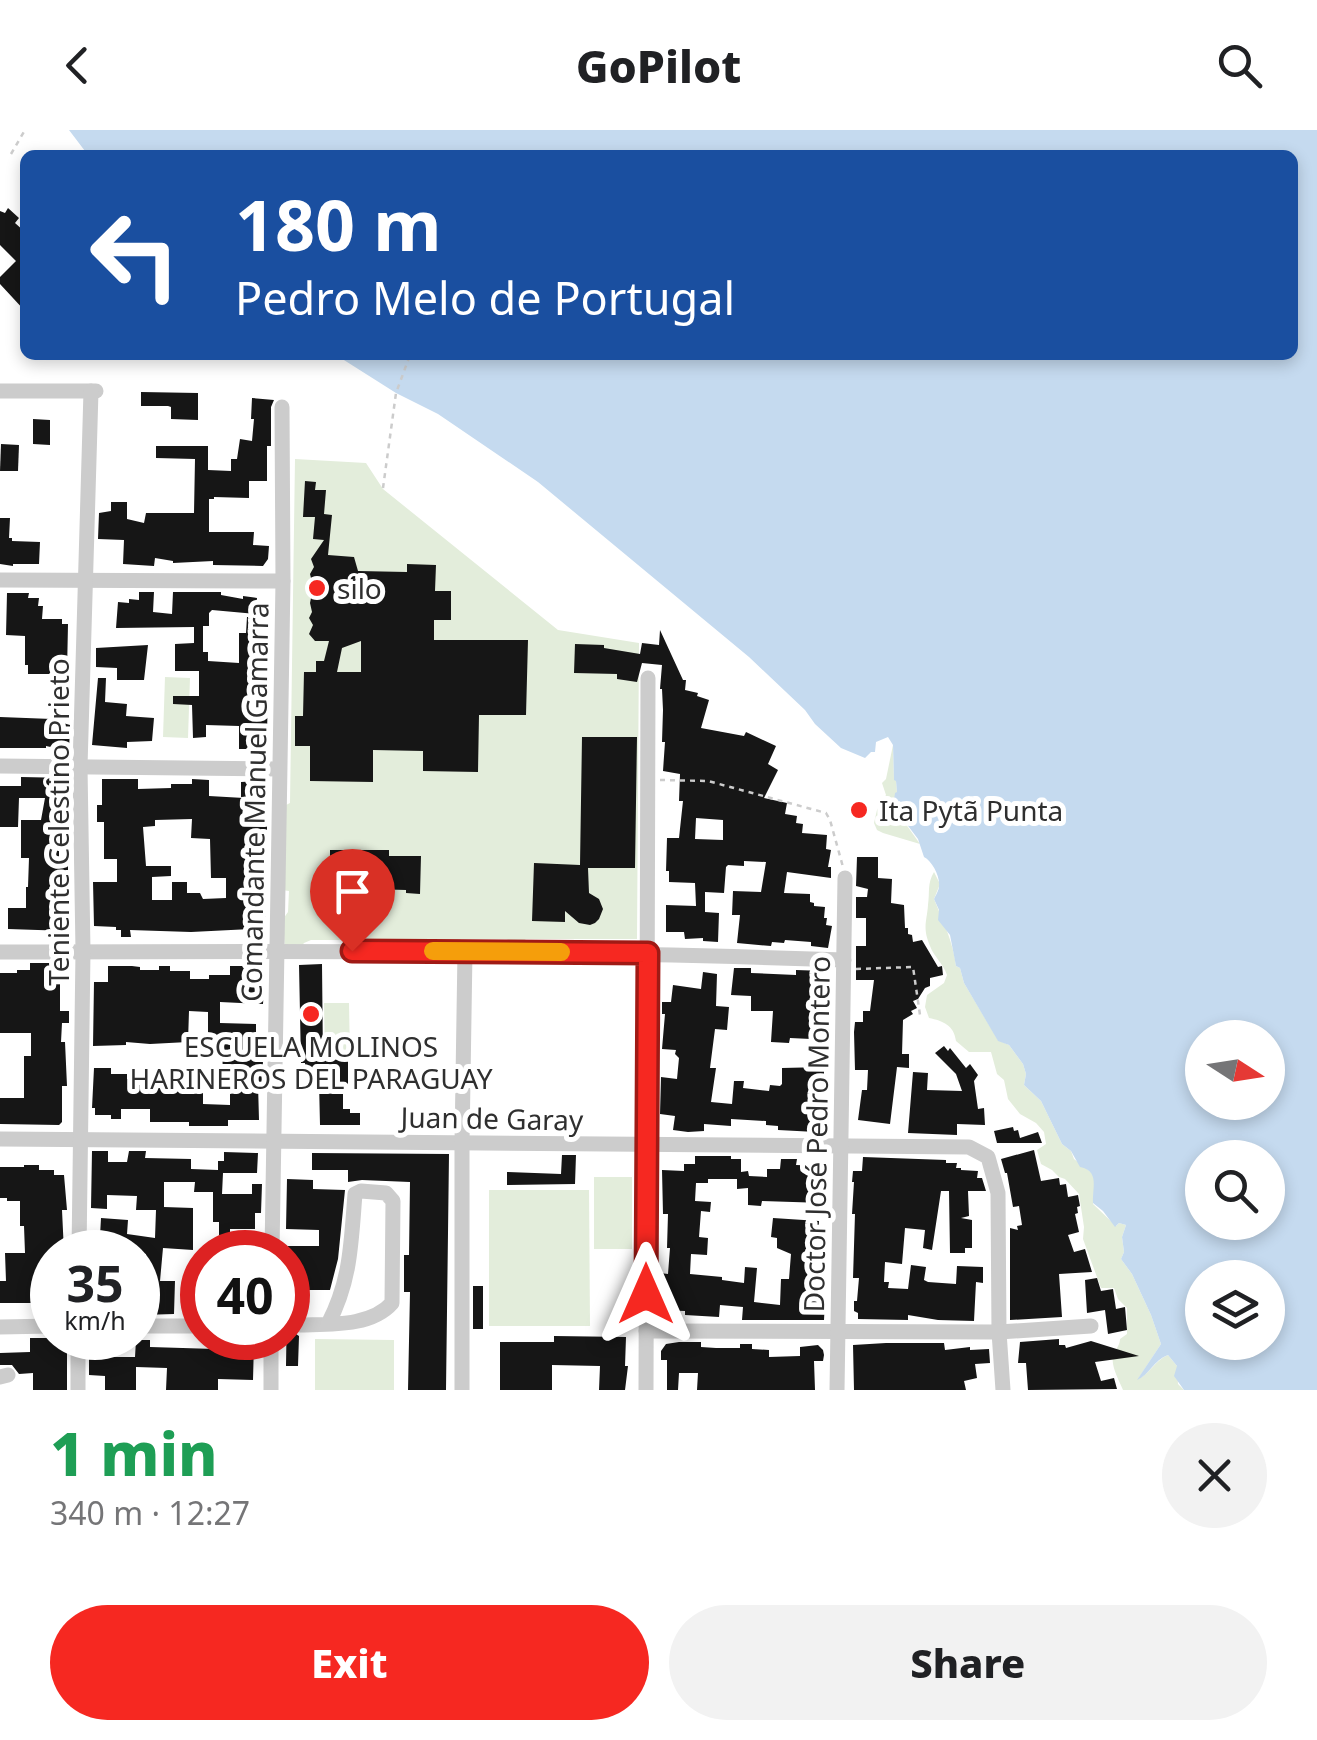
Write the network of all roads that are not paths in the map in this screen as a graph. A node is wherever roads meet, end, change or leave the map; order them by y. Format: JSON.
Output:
{"nodes":[{"id":1,"x":0,"y":391,"type":"edge"},
{"id":2,"x":283,"y":410,"type":"dead end"},
{"id":3,"x":0,"y":580,"type":"edge"},
{"id":4,"x":85,"y":580,"type":"junction"},
{"id":5,"x":283,"y":580,"type":"junction"},
{"id":6,"x":648,"y":678,"type":"dead end"},
{"id":7,"x":0,"y":766,"type":"edge"},
{"id":8,"x":80,"y":767,"type":"junction"},
{"id":9,"x":278,"y":769,"type":"junction"},
{"id":10,"x":846,"y":878,"type":"road end"},
{"id":11,"x":83,"y":951,"type":"junction"},
{"id":12,"x":466,"y":951,"type":"junction"},
{"id":13,"x":0,"y":952,"type":"edge"},
{"id":14,"x":276,"y":952,"type":"junction"},
{"id":15,"x":648,"y":953,"type":"junction"},
{"id":16,"x":844,"y":964,"type":"junction"},
{"id":17,"x":0,"y":1139,"type":"edge"},
{"id":18,"x":274,"y":1140,"type":"junction"},
{"id":19,"x":79,"y":1141,"type":"junction"},
{"id":20,"x":462,"y":1143,"type":"junction"},
{"id":21,"x":648,"y":1144,"type":"junction"},
{"id":22,"x":840,"y":1145,"type":"junction"},
{"id":23,"x":78,"y":1230,"type":"edge"},
{"id":24,"x":272,"y":1230,"type":"edge"},
{"id":25,"x":328,"y":1324,"type":"junction"},
{"id":26,"x":310,"y":1325,"type":"edge"},
{"id":27,"x":30,"y":1326,"type":"edge"},
{"id":28,"x":1091,"y":1326,"type":"dead end"},
{"id":29,"x":0,"y":1327,"type":"edge"},
{"id":30,"x":646,"y":1331,"type":"junction"},
{"id":31,"x":999,"y":1332,"type":"junction"},
{"id":32,"x":838,"y":1333,"type":"junction"},
{"id":33,"x":78,"y":1360,"type":"edge"},
{"id":34,"x":271,"y":1360,"type":"edge"},
{"id":35,"x":78,"y":1390,"type":"edge"},
{"id":36,"x":271,"y":1390,"type":"edge"},
{"id":37,"x":462,"y":1390,"type":"edge"},
{"id":38,"x":646,"y":1390,"type":"edge"},
{"id":39,"x":838,"y":1390,"type":"edge"},
{"id":40,"x":1003,"y":1390,"type":"edge"}],
"edges":[{"from":1,"to":4,"type":"street","name":"Teniente Celestino Prieto"},
{"from":2,"to":5,"type":"street","name":"Comandante Manuel Gamarra"},
{"from":3,"to":4,"type":"street"},
{"from":4,"to":5,"type":"street"},
{"from":4,"to":8,"type":"street","name":"Teniente Celestino Prieto"},
{"from":5,"to":9,"type":"street","name":"Comandante Manuel Gamarra"},
{"from":6,"to":15,"type":"street"},
{"from":7,"to":8,"type":"street"},
{"from":8,"to":9,"type":"street"},
{"from":8,"to":11,"type":"street","name":"Teniente Celestino Prieto"},
{"from":9,"to":14,"type":"street","name":"Comandante Manuel Gamarra"},
{"from":10,"to":16,"type":"street","name":"Doctor José Pedro Montero"},
{"from":11,"to":13,"type":"street"},
{"from":11,"to":14,"type":"street"},
{"from":11,"to":19,"type":"street","name":"Teniente Celestino Prieto"},
{"from":12,"to":14,"type":"street"},
{"from":12,"to":15,"type":"street"},
{"from":12,"to":20,"type":"street"},
{"from":14,"to":18,"type":"street","name":"Comandante Manuel Gamarra"},
{"from":15,"to":16,"type":"street"},
{"from":15,"to":21,"type":"street"},
{"from":16,"to":22,"type":"street","name":"Doctor José Pedro Montero"},
{"from":17,"to":19,"type":"street","name":"Juan de Garay"},
{"from":18,"to":19,"type":"street","name":"Juan de Garay"},
{"from":18,"to":20,"type":"street","name":"Juan de Garay"},
{"from":18,"to":24,"type":"street","name":"Comandante Manuel Gamarra"},
{"from":19,"to":23,"type":"street","name":"Teniente Celestino Prieto"},
{"from":20,"to":21,"type":"street","name":"Juan de Garay"},
{"from":20,"to":37,"type":"street"},
{"from":21,"to":22,"type":"street","name":"Juan de Garay"},
{"from":21,"to":30,"type":"street"},
{"from":22,"to":31,"type":"street","name":"Juan de Garay"},
{"from":22,"to":32,"type":"street","name":"Doctor José Pedro Montero"},
{"from":25,"to":25,"type":"street"},
{"from":25,"to":26,"type":"street"},
{"from":27,"to":29,"type":"street"},
{"from":28,"to":31,"type":"street"},
{"from":30,"to":32,"type":"street"},
{"from":30,"to":38,"type":"street"},
{"from":31,"to":32,"type":"street"},
{"from":31,"to":40,"type":"street"},
{"from":32,"to":39,"type":"street","name":"Doctor José Pedro Montero"},
{"from":33,"to":35,"type":"street"},
{"from":34,"to":36,"type":"street"}]}
